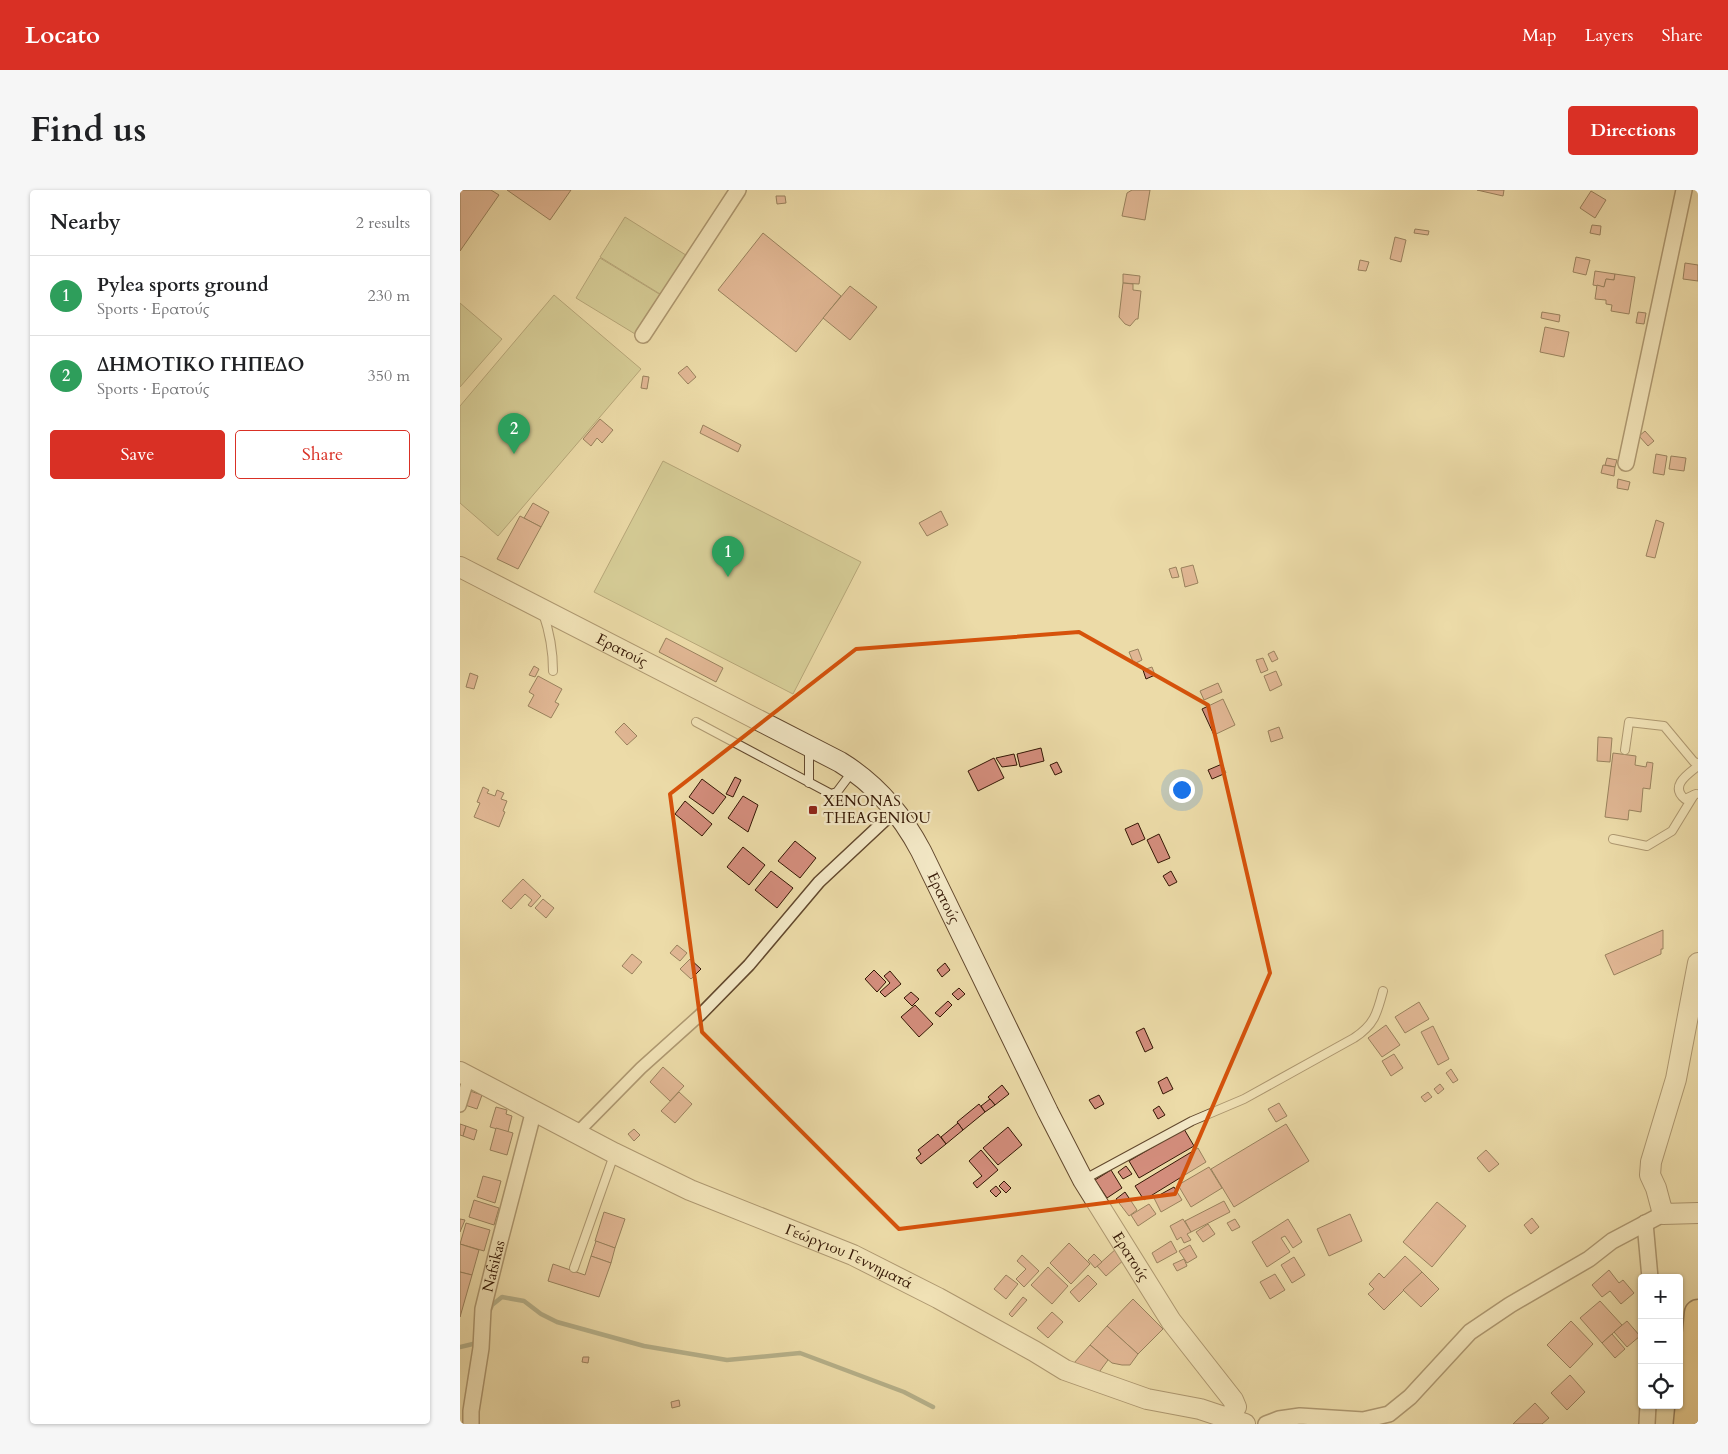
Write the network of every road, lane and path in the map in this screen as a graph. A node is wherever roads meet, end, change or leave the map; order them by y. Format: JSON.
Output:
{"nodes":[{"id":1,"x":738,"y":190,"type":"edge"},
{"id":2,"x":1684,"y":190,"type":"edge"},
{"id":3,"x":643,"y":335,"type":"dead end"},
{"id":4,"x":1626,"y":463,"type":"dead end"},
{"id":5,"x":460,"y":567,"type":"edge"},
{"id":6,"x":541,"y":609,"type":"junction"},
{"id":7,"x":553,"y":671,"type":"dead end"},
{"id":8,"x":696,"y":722,"type":"dead end"},
{"id":9,"x":809,"y":746,"type":"junction"},
{"id":10,"x":1625,"y":750,"type":"dead end"},
{"id":11,"x":1698,"y":764,"type":"edge"},
{"id":12,"x":853,"y":770,"type":"junction"},
{"id":13,"x":809,"y":783,"type":"junction"},
{"id":14,"x":1696,"y":794,"type":"edge"},
{"id":15,"x":896,"y":810,"type":"junction"},
{"id":16,"x":1613,"y":839,"type":"dead end"},
{"id":17,"x":1698,"y":963,"type":"edge"},
{"id":18,"x":1383,"y":991,"type":"dead end"},
{"id":19,"x":464,"y":1074,"type":"edge"},
{"id":20,"x":460,"y":1106,"type":"edge"},
{"id":21,"x":534,"y":1110,"type":"junction"},
{"id":22,"x":577,"y":1133,"type":"junction"},
{"id":23,"x":614,"y":1153,"type":"junction"},
{"id":24,"x":1083,"y":1180,"type":"junction"},
{"id":25,"x":1698,"y":1212,"type":"edge"},
{"id":26,"x":1663,"y":1214,"type":"junction"},
{"id":27,"x":1645,"y":1223,"type":"junction"},
{"id":28,"x":574,"y":1268,"type":"dead end"},
{"id":29,"x":1650,"y":1274,"type":"edge"},
{"id":30,"x":1698,"y":1313,"type":"edge"},
{"id":31,"x":1648,"y":1409,"type":"edge"},
{"id":32,"x":1231,"y":1422,"type":"edge"},
{"id":33,"x":471,"y":1424,"type":"edge"},
{"id":34,"x":1266,"y":1424,"type":"edge"},
{"id":35,"x":1647,"y":1424,"type":"edge"},
{"id":36,"x":1687,"y":1424,"type":"edge"}],
"edges":[{"from":1,"to":3,"type":"street"},
{"from":2,"to":4,"type":"street"},
{"from":5,"to":6,"type":"street","name":"Ερατούς"},
{"from":6,"to":7,"type":"lane"},
{"from":6,"to":9,"type":"street","name":"Ερατούς"},
{"from":8,"to":13,"type":"lane"},
{"from":9,"to":12,"type":"street","name":"Ερατούς"},
{"from":9,"to":13,"type":"lane"},
{"from":10,"to":11,"type":"lane"},
{"from":11,"to":14,"type":"lane"},
{"from":12,"to":13,"type":"lane"},
{"from":12,"to":15,"type":"street","name":"Ερατούς"},
{"from":14,"to":16,"type":"lane"},
{"from":15,"to":22,"type":"street"},
{"from":15,"to":24,"type":"street","name":"Ερατούς"},
{"from":17,"to":26,"type":"street"},
{"from":18,"to":24,"type":"lane"},
{"from":19,"to":20,"type":"street"},
{"from":19,"to":21,"type":"street","name":"Γεώργιου Γεννηματά"},
{"from":21,"to":22,"type":"street","name":"Γεώργιου Γεννηματά"},
{"from":21,"to":33,"type":"street","name":"Nafsikas"},
{"from":22,"to":23,"type":"street","name":"Γεώργιου Γεννηματά"},
{"from":23,"to":28,"type":"lane"},
{"from":23,"to":32,"type":"street","name":"Γεώργιου Γεννηματά"},
{"from":24,"to":32,"type":"street","name":"Ερατούς"},
{"from":25,"to":26,"type":"street"},
{"from":26,"to":27,"type":"street"},
{"from":27,"to":29,"type":"street"},
{"from":27,"to":34,"type":"street"},
{"from":30,"to":36,"type":"highway"},
{"from":31,"to":35,"type":"street"}]}
